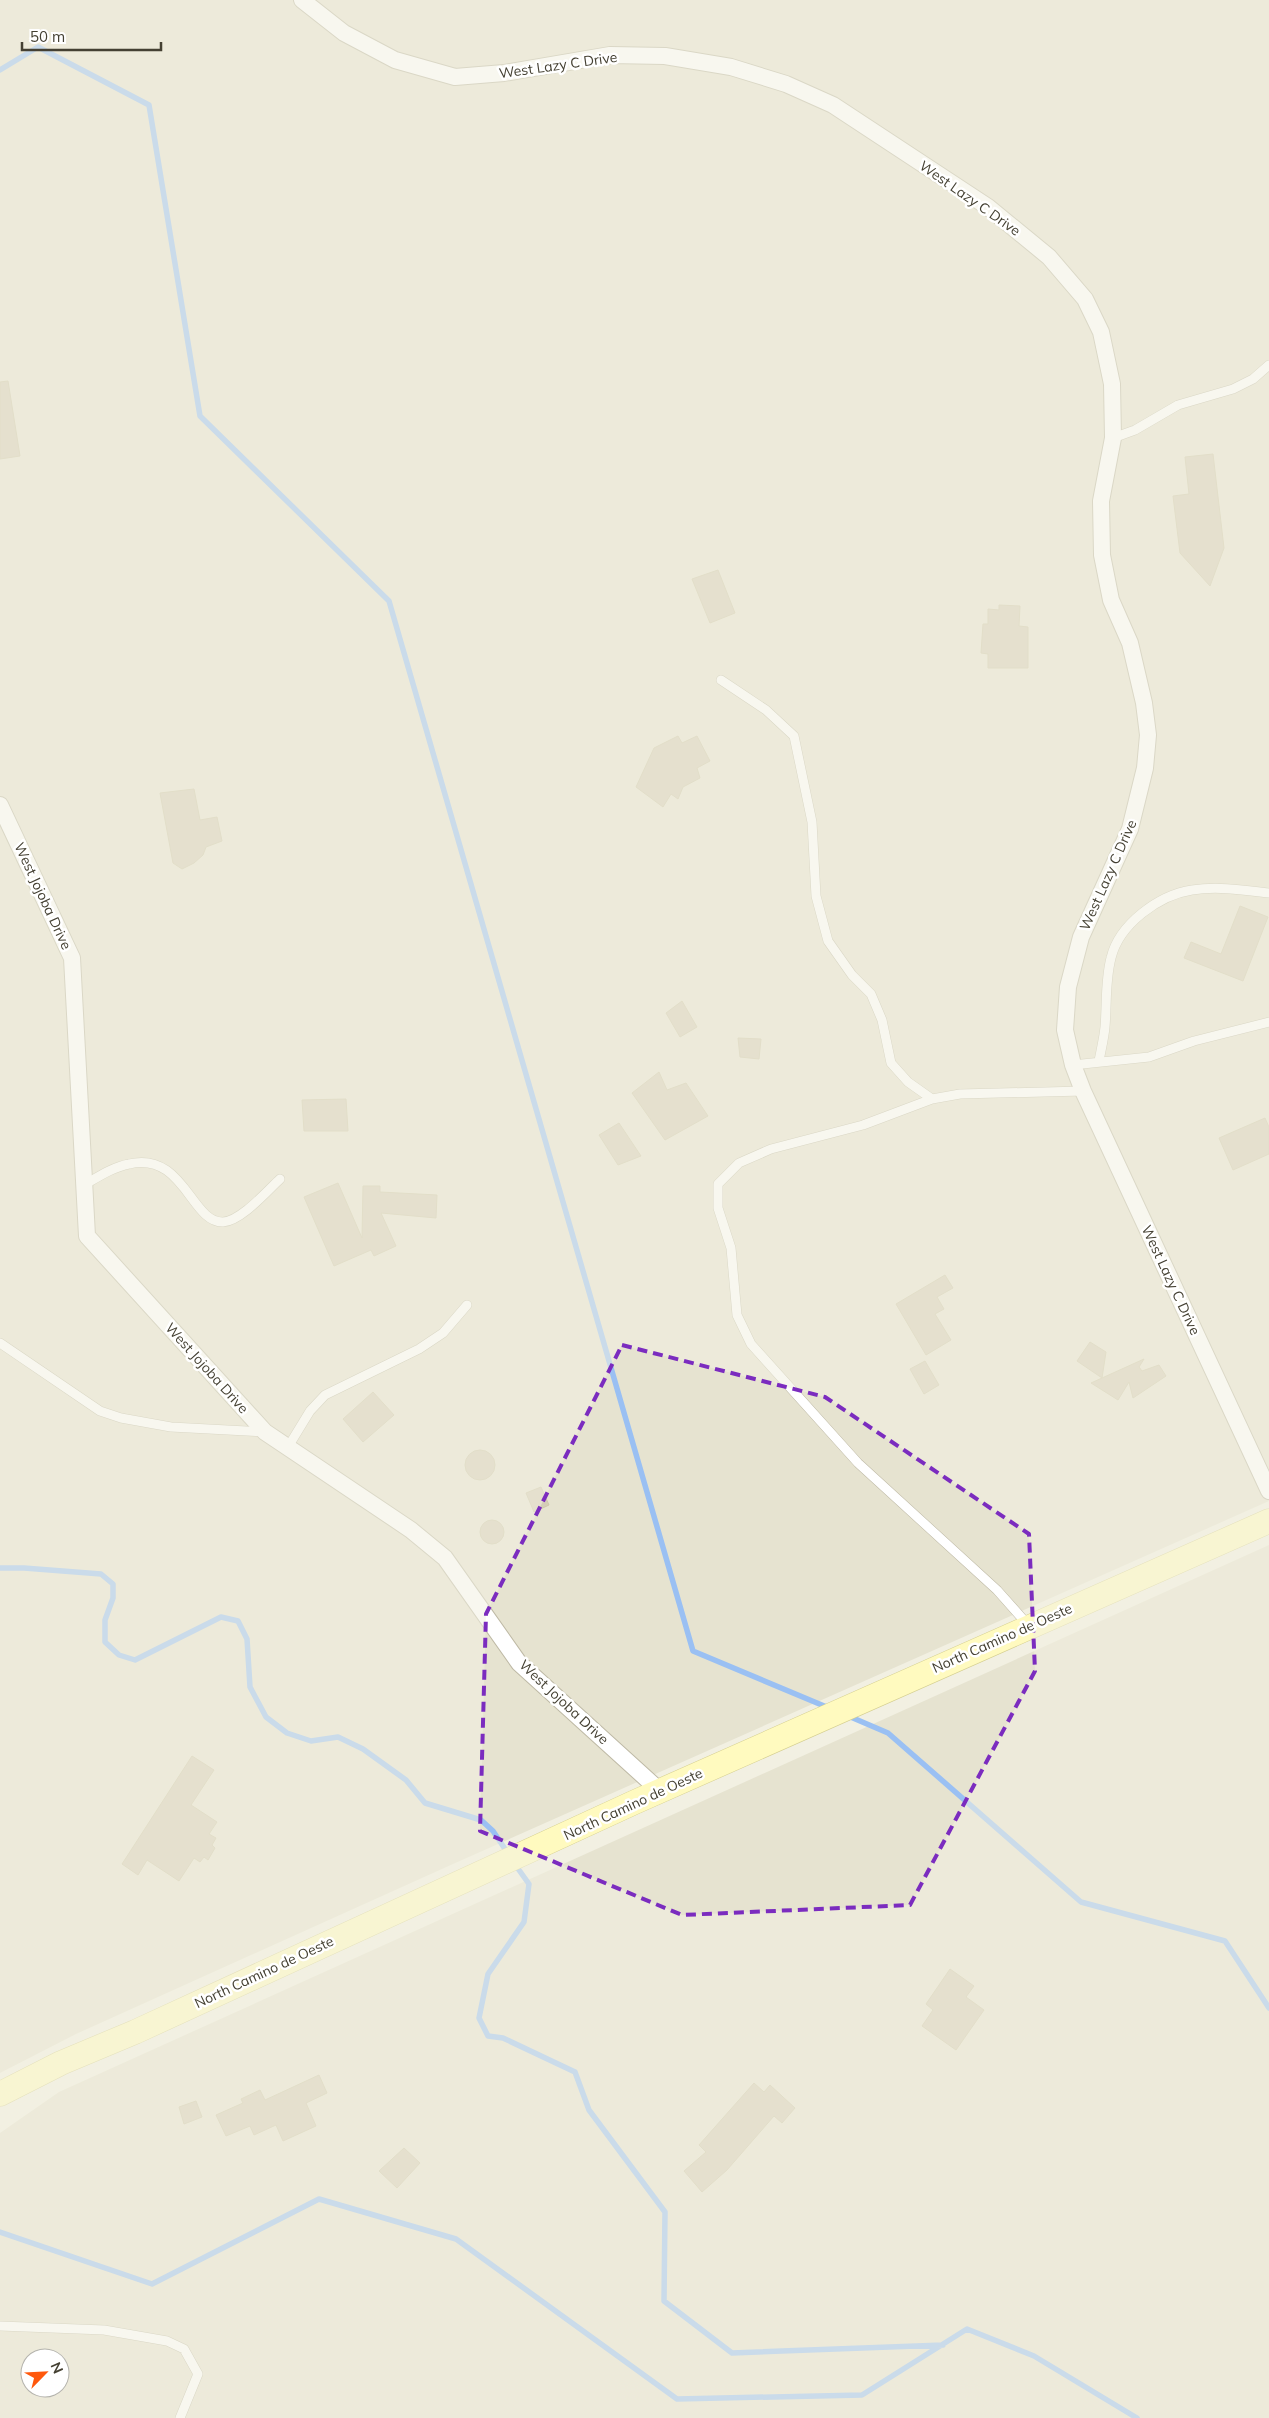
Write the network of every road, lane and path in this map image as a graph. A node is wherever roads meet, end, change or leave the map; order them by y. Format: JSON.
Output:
{"nodes":[{"id":1,"x":302,"y":0,"type":"edge"},
{"id":2,"x":1269,"y":365,"type":"edge"},
{"id":3,"x":1112,"y":438,"type":"junction"},
{"id":4,"x":721,"y":680,"type":"dead end"},
{"id":5,"x":0,"y":804,"type":"edge"},
{"id":6,"x":1269,"y":893,"type":"edge"},
{"id":7,"x":1269,"y":1022,"type":"edge"},
{"id":8,"x":1099,"y":1061,"type":"junction"},
{"id":9,"x":1073,"y":1065,"type":"junction"},
{"id":10,"x":1083,"y":1091,"type":"junction"},
{"id":11,"x":932,"y":1098,"type":"junction"},
{"id":12,"x":280,"y":1179,"type":"dead end"},
{"id":13,"x":84,"y":1185,"type":"junction"},
{"id":14,"x":467,"y":1305,"type":"dead end"},
{"id":15,"x":0,"y":1343,"type":"edge"},
{"id":16,"x":266,"y":1432,"type":"junction"},
{"id":17,"x":288,"y":1448,"type":"junction"},
{"id":18,"x":1269,"y":1491,"type":"edge"},
{"id":19,"x":1269,"y":1521,"type":"edge"},
{"id":20,"x":1029,"y":1626,"type":"junction"},
{"id":21,"x":660,"y":1791,"type":"junction"},
{"id":22,"x":0,"y":2094,"type":"edge"},
{"id":23,"x":0,"y":2326,"type":"edge"},
{"id":24,"x":180,"y":2418,"type":"edge"}],
"edges":[{"from":1,"to":3,"type":"street","name":"West Lazy C Drive"},
{"from":2,"to":3,"type":"lane"},
{"from":3,"to":9,"type":"street","name":"West Lazy C Drive"},
{"from":4,"to":11,"type":"lane"},
{"from":5,"to":13,"type":"street","name":"West Jojoba Drive"},
{"from":6,"to":8,"type":"lane"},
{"from":7,"to":8,"type":"lane"},
{"from":8,"to":9,"type":"lane"},
{"from":9,"to":10,"type":"street","name":"West Lazy C Drive"},
{"from":10,"to":11,"type":"lane"},
{"from":10,"to":18,"type":"street","name":"West Lazy C Drive"},
{"from":11,"to":20,"type":"lane"},
{"from":12,"to":13,"type":"lane"},
{"from":13,"to":16,"type":"street","name":"West Jojoba Drive"},
{"from":14,"to":17,"type":"lane"},
{"from":15,"to":16,"type":"lane"},
{"from":16,"to":17,"type":"street","name":"West Jojoba Drive"},
{"from":17,"to":21,"type":"street","name":"West Jojoba Drive"},
{"from":19,"to":20,"type":"street","name":"North Camino de Oeste"},
{"from":20,"to":21,"type":"street","name":"North Camino de Oeste"},
{"from":21,"to":22,"type":"street","name":"North Camino de Oeste"},
{"from":23,"to":24,"type":"lane"}]}
